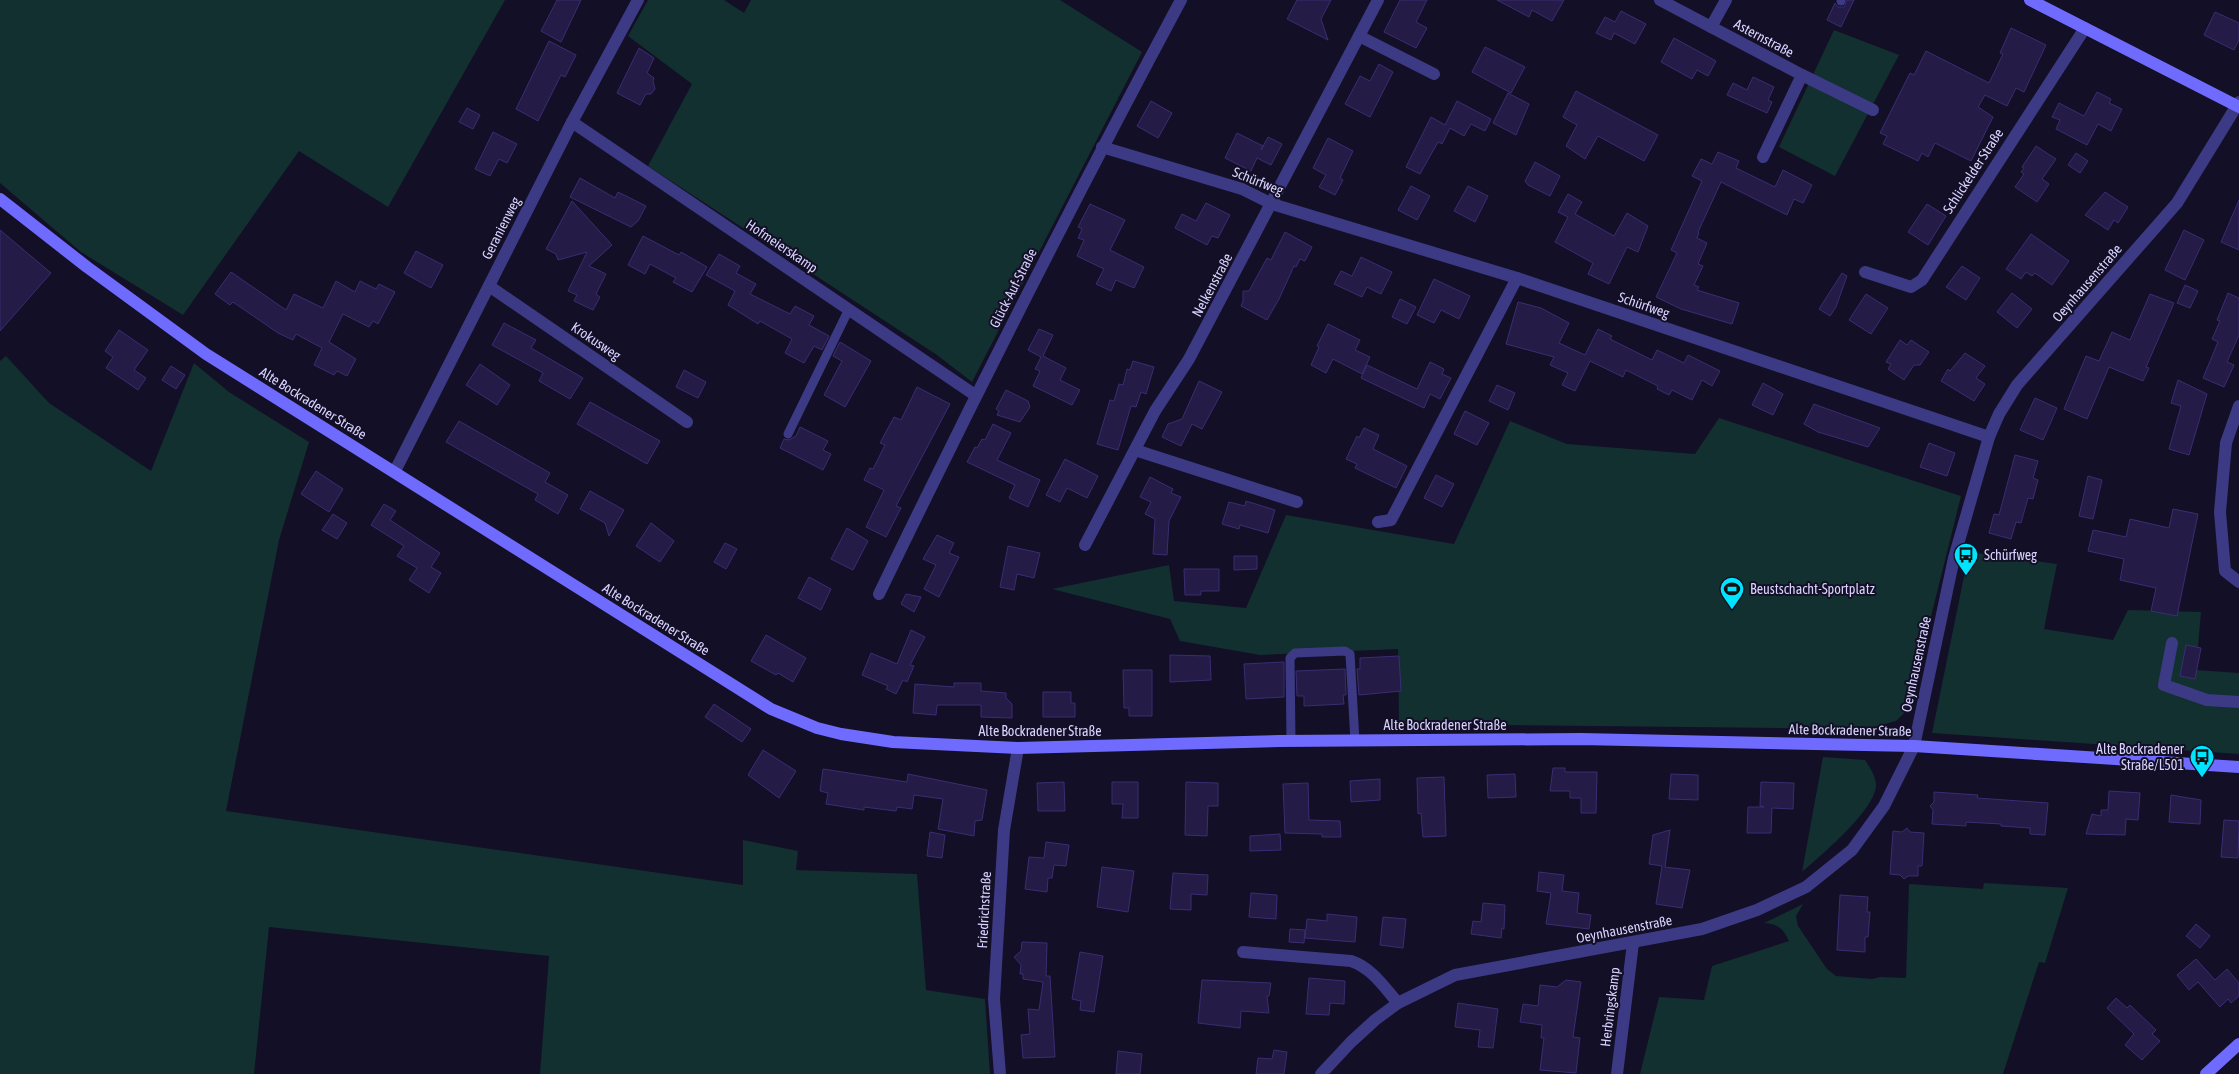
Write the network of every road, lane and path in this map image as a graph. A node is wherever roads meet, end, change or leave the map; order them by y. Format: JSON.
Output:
{"nodes":[{"id":1,"x":638,"y":0,"type":"edge"},
{"id":2,"x":1181,"y":0,"type":"edge"},
{"id":3,"x":1378,"y":0,"type":"edge"},
{"id":4,"x":1660,"y":0,"type":"edge"},
{"id":5,"x":1726,"y":0,"type":"edge"},
{"id":6,"x":2030,"y":0,"type":"edge"},
{"id":7,"x":1711,"y":27,"type":"junction"},
{"id":8,"x":2084,"y":28,"type":"junction"},
{"id":9,"x":1359,"y":36,"type":"junction"},
{"id":10,"x":1434,"y":74,"type":"dead end"},
{"id":11,"x":1802,"y":75,"type":"junction"},
{"id":12,"x":2238,"y":105,"type":"edge"},
{"id":13,"x":1873,"y":110,"type":"dead end"},
{"id":14,"x":572,"y":122,"type":"junction"},
{"id":15,"x":1102,"y":147,"type":"junction"},
{"id":16,"x":1763,"y":157,"type":"dead end"},
{"id":17,"x":0,"y":199,"type":"edge"},
{"id":18,"x":1272,"y":204,"type":"junction"},
{"id":19,"x":1865,"y":272,"type":"dead end"},
{"id":20,"x":1517,"y":278,"type":"junction"},
{"id":21,"x":488,"y":286,"type":"junction"},
{"id":22,"x":849,"y":309,"type":"junction"},
{"id":23,"x":975,"y":396,"type":"junction"},
{"id":24,"x":2239,"y":406,"type":"edge"},
{"id":25,"x":687,"y":422,"type":"dead end"},
{"id":26,"x":788,"y":434,"type":"dead end"},
{"id":27,"x":1988,"y":437,"type":"junction"},
{"id":28,"x":1135,"y":450,"type":"junction"},
{"id":29,"x":395,"y":471,"type":"junction"},
{"id":30,"x":1297,"y":502,"type":"dead end"},
{"id":31,"x":1378,"y":522,"type":"dead end"},
{"id":32,"x":1085,"y":545,"type":"dead end"},
{"id":33,"x":2239,"y":582,"type":"edge"},
{"id":34,"x":879,"y":594,"type":"dead end"},
{"id":35,"x":2172,"y":643,"type":"dead end"},
{"id":36,"x":2239,"y":702,"type":"edge"},
{"id":37,"x":1291,"y":741,"type":"junction"},
{"id":38,"x":1355,"y":741,"type":"junction"},
{"id":39,"x":1914,"y":746,"type":"junction"},
{"id":40,"x":1018,"y":748,"type":"junction"},
{"id":41,"x":2239,"y":767,"type":"edge"},
{"id":42,"x":1633,"y":943,"type":"junction"},
{"id":43,"x":1243,"y":952,"type":"dead end"},
{"id":44,"x":1398,"y":1003,"type":"junction"},
{"id":45,"x":2239,"y":1044,"type":"edge"},
{"id":46,"x":1000,"y":1074,"type":"edge"},
{"id":47,"x":1321,"y":1074,"type":"edge"},
{"id":48,"x":1617,"y":1074,"type":"edge"},
{"id":49,"x":2206,"y":1074,"type":"edge"}],
"edges":[{"from":1,"to":14,"type":"street","name":"Geranienweg"},
{"from":2,"to":15,"type":"street","name":"Glück-Auf-Straße"},
{"from":3,"to":9,"type":"street","name":"Nelkenstraße"},
{"from":4,"to":7,"type":"street","name":"Asternstraße"},
{"from":5,"to":7,"type":"street","name":"Asternstraße"},
{"from":6,"to":8,"type":"street"},
{"from":7,"to":11,"type":"street","name":"Asternstraße"},
{"from":8,"to":12,"type":"street"},
{"from":8,"to":19,"type":"street","name":"Schlickelder Straße"},
{"from":9,"to":10,"type":"street"},
{"from":9,"to":18,"type":"street","name":"Nelkenstraße"},
{"from":11,"to":13,"type":"street"},
{"from":11,"to":16,"type":"street","name":"Asternstraße"},
{"from":12,"to":27,"type":"street","name":"Oeynhausenstraße"},
{"from":14,"to":21,"type":"street","name":"Geranienweg"},
{"from":14,"to":22,"type":"street","name":"Hofmeierskamp"},
{"from":15,"to":18,"type":"street","name":"Schürfweg"},
{"from":15,"to":23,"type":"street","name":"Glück-Auf-Straße"},
{"from":17,"to":29,"type":"street","name":"Alte Bockradener Straße"},
{"from":18,"to":20,"type":"street","name":"Schürfweg"},
{"from":18,"to":28,"type":"street","name":"Nelkenstraße"},
{"from":20,"to":27,"type":"street","name":"Schürfweg"},
{"from":20,"to":31,"type":"street"},
{"from":21,"to":25,"type":"street","name":"Krokusweg"},
{"from":21,"to":29,"type":"street","name":"Geranienweg"},
{"from":22,"to":23,"type":"street","name":"Hofmeierskamp"},
{"from":22,"to":26,"type":"lane"},
{"from":23,"to":34,"type":"street","name":"Glück-Auf-Straße"},
{"from":24,"to":33,"type":"street"},
{"from":27,"to":39,"type":"street","name":"Oeynhausenstraße"},
{"from":28,"to":30,"type":"street"},
{"from":28,"to":32,"type":"street","name":"Nelkenstraße"},
{"from":29,"to":40,"type":"street","name":"Alte Bockradener Straße"},
{"from":35,"to":36,"type":"street"},
{"from":37,"to":38,"type":"street","name":"Alte Bockradener Straße"},
{"from":37,"to":38,"type":"lane"},
{"from":37,"to":40,"type":"street","name":"Alte Bockradener Straße"},
{"from":38,"to":39,"type":"street","name":"Alte Bockradener Straße"},
{"from":39,"to":41,"type":"street","name":"Alte Bockradener Straße"},
{"from":39,"to":42,"type":"street","name":"Oeynhausenstraße"},
{"from":40,"to":46,"type":"street","name":"Friedrichstraße"},
{"from":42,"to":44,"type":"street","name":"Oeynhausenstraße"},
{"from":42,"to":48,"type":"street","name":"Herbringskamp"},
{"from":43,"to":44,"type":"street"},
{"from":44,"to":47,"type":"street","name":"Oeynhausenstraße"},
{"from":45,"to":49,"type":"street"}]}
